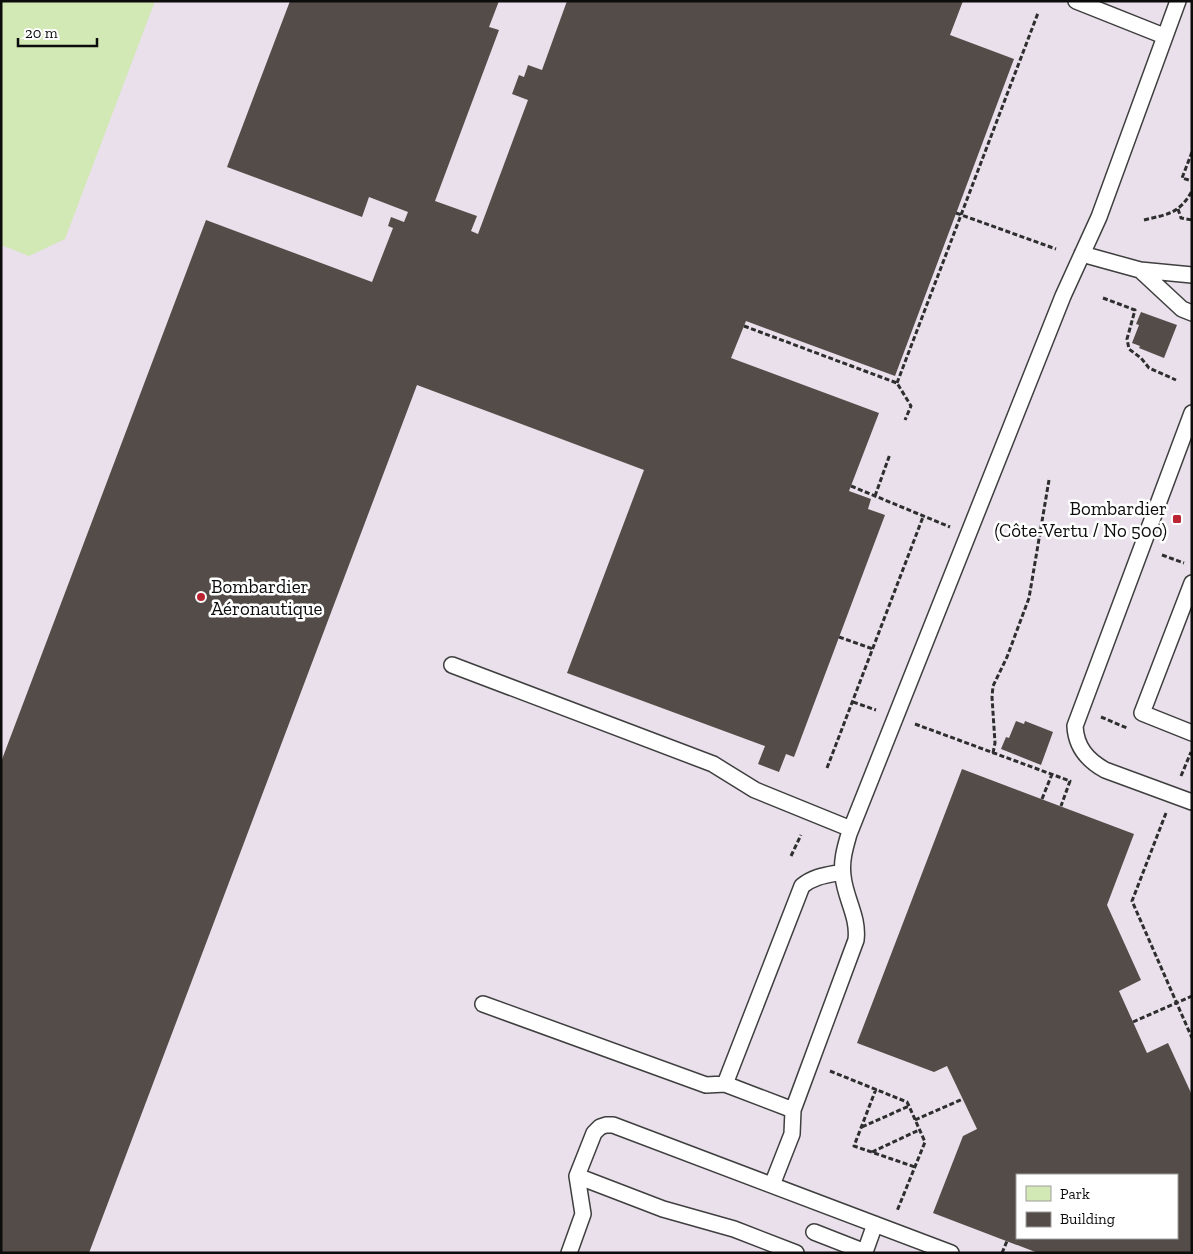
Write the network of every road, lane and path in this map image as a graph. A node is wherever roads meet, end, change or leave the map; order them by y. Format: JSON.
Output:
{"nodes":[{"id":1,"x":1076,"y":1,"type":"edge"},
{"id":2,"x":1178,"y":1,"type":"edge"},
{"id":3,"x":1038,"y":13,"type":"dead end"},
{"id":4,"x":1164,"y":36,"type":"junction"},
{"id":5,"x":1192,"y":152,"type":"edge"},
{"id":6,"x":1192,"y":181,"type":"edge"},
{"id":7,"x":1192,"y":191,"type":"edge"},
{"id":8,"x":1178,"y":209,"type":"junction"},
{"id":9,"x":958,"y":214,"type":"junction"},
{"id":10,"x":1144,"y":220,"type":"dead end"},
{"id":11,"x":1192,"y":220,"type":"edge"},
{"id":12,"x":1056,"y":249,"type":"dead end"},
{"id":13,"x":1082,"y":254,"type":"junction"},
{"id":14,"x":1140,"y":270,"type":"junction"},
{"id":15,"x":1192,"y":275,"type":"edge"},
{"id":16,"x":1103,"y":298,"type":"dead end"},
{"id":17,"x":1192,"y":313,"type":"edge"},
{"id":18,"x":744,"y":326,"type":"dead end"},
{"id":19,"x":1176,"y":380,"type":"dead end"},
{"id":20,"x":897,"y":383,"type":"junction"},
{"id":21,"x":1192,"y":413,"type":"edge"},
{"id":22,"x":905,"y":420,"type":"dead end"},
{"id":23,"x":890,"y":454,"type":"dead end"},
{"id":24,"x":1049,"y":480,"type":"dead end"},
{"id":25,"x":851,"y":486,"type":"dead end"},
{"id":26,"x":874,"y":496,"type":"junction"},
{"id":27,"x":923,"y":517,"type":"junction"},
{"id":28,"x":952,"y":528,"type":"dead end"},
{"id":29,"x":1192,"y":583,"type":"edge"},
{"id":30,"x":839,"y":637,"type":"dead end"},
{"id":31,"x":873,"y":649,"type":"junction"},
{"id":32,"x":452,"y":665,"type":"dead end"},
{"id":33,"x":853,"y":702,"type":"junction"},
{"id":34,"x":882,"y":712,"type":"dead end"},
{"id":35,"x":1100,"y":717,"type":"dead end"},
{"id":36,"x":914,"y":724,"type":"dead end"},
{"id":37,"x":1131,"y":730,"type":"dead end"},
{"id":38,"x":1192,"y":733,"type":"edge"},
{"id":39,"x":1192,"y":752,"type":"edge"},
{"id":40,"x":993,"y":753,"type":"junction"},
{"id":41,"x":827,"y":768,"type":"dead end"},
{"id":42,"x":1182,"y":773,"type":"dead end"},
{"id":43,"x":1052,"y":774,"type":"junction"},
{"id":44,"x":1042,"y":799,"type":"dead end"},
{"id":45,"x":1192,"y":802,"type":"edge"},
{"id":46,"x":1060,"y":806,"type":"dead end"},
{"id":47,"x":1166,"y":812,"type":"dead end"},
{"id":48,"x":851,"y":829,"type":"junction"},
{"id":49,"x":801,"y":835,"type":"dead end"},
{"id":50,"x":791,"y":856,"type":"dead end"},
{"id":51,"x":842,"y":872,"type":"junction"},
{"id":52,"x":1192,"y":996,"type":"edge"},
{"id":53,"x":1176,"y":1003,"type":"junction"},
{"id":54,"x":484,"y":1004,"type":"dead end"},
{"id":55,"x":1133,"y":1022,"type":"dead end"},
{"id":56,"x":1192,"y":1038,"type":"edge"},
{"id":57,"x":829,"y":1071,"type":"dead end"},
{"id":58,"x":725,"y":1084,"type":"junction"},
{"id":59,"x":876,"y":1089,"type":"junction"},
{"id":60,"x":963,"y":1099,"type":"dead end"},
{"id":61,"x":909,"y":1106,"type":"junction"},
{"id":62,"x":793,"y":1110,"type":"junction"},
{"id":63,"x":914,"y":1120,"type":"junction"},
{"id":64,"x":861,"y":1127,"type":"junction"},
{"id":65,"x":919,"y":1130,"type":"junction"},
{"id":66,"x":872,"y":1152,"type":"junction"},
{"id":67,"x":914,"y":1167,"type":"junction"},
{"id":68,"x":577,"y":1176,"type":"junction"},
{"id":69,"x":772,"y":1185,"type":"junction"},
{"id":70,"x":898,"y":1210,"type":"dead end"},
{"id":71,"x":875,"y":1224,"type":"junction"},
{"id":72,"x":814,"y":1232,"type":"dead end"},
{"id":73,"x":1007,"y":1241,"type":"dead end"},
{"id":74,"x":569,"y":1253,"type":"edge"},
{"id":75,"x":796,"y":1253,"type":"edge"},
{"id":76,"x":952,"y":1253,"type":"edge"},
{"id":77,"x":1002,"y":1253,"type":"edge"}],
"edges":[{"from":1,"to":4,"type":"lane"},
{"from":2,"to":4,"type":"lane"},
{"from":3,"to":9,"type":"path"},
{"from":4,"to":13,"type":"lane"},
{"from":5,"to":6,"type":"path"},
{"from":7,"to":8,"type":"path"},
{"from":8,"to":10,"type":"path"},
{"from":8,"to":11,"type":"path"},
{"from":9,"to":12,"type":"path"},
{"from":9,"to":20,"type":"path"},
{"from":13,"to":14,"type":"lane"},
{"from":13,"to":48,"type":"lane"},
{"from":14,"to":15,"type":"lane"},
{"from":14,"to":17,"type":"lane"},
{"from":16,"to":19,"type":"path"},
{"from":18,"to":20,"type":"path"},
{"from":20,"to":22,"type":"path"},
{"from":21,"to":45,"type":"lane"},
{"from":23,"to":26,"type":"path"},
{"from":24,"to":40,"type":"path"},
{"from":25,"to":26,"type":"path"},
{"from":26,"to":27,"type":"path"},
{"from":27,"to":28,"type":"path"},
{"from":27,"to":31,"type":"path"},
{"from":29,"to":38,"type":"lane"},
{"from":30,"to":31,"type":"path"},
{"from":31,"to":33,"type":"path"},
{"from":32,"to":48,"type":"lane"},
{"from":33,"to":34,"type":"path"},
{"from":33,"to":41,"type":"path"},
{"from":35,"to":37,"type":"path"},
{"from":36,"to":40,"type":"path"},
{"from":39,"to":42,"type":"path"},
{"from":40,"to":43,"type":"path"},
{"from":43,"to":44,"type":"path"},
{"from":43,"to":46,"type":"path"},
{"from":47,"to":53,"type":"path"},
{"from":48,"to":51,"type":"lane"},
{"from":49,"to":50,"type":"path"},
{"from":51,"to":58,"type":"lane"},
{"from":51,"to":62,"type":"lane"},
{"from":52,"to":53,"type":"path"},
{"from":53,"to":55,"type":"path"},
{"from":53,"to":56,"type":"path"},
{"from":54,"to":58,"type":"lane"},
{"from":57,"to":59,"type":"path"},
{"from":58,"to":62,"type":"lane"},
{"from":59,"to":61,"type":"path"},
{"from":59,"to":64,"type":"path"},
{"from":60,"to":63,"type":"path"},
{"from":61,"to":63,"type":"path"},
{"from":61,"to":64,"type":"path"},
{"from":62,"to":69,"type":"lane"},
{"from":63,"to":65,"type":"path"},
{"from":64,"to":66,"type":"path"},
{"from":65,"to":66,"type":"path"},
{"from":65,"to":67,"type":"path"},
{"from":66,"to":67,"type":"path"},
{"from":67,"to":70,"type":"path"},
{"from":68,"to":69,"type":"lane"},
{"from":68,"to":74,"type":"lane"},
{"from":68,"to":75,"type":"lane"},
{"from":69,"to":71,"type":"lane"},
{"from":71,"to":72,"type":"lane"},
{"from":71,"to":76,"type":"lane"},
{"from":73,"to":77,"type":"path"}]}
